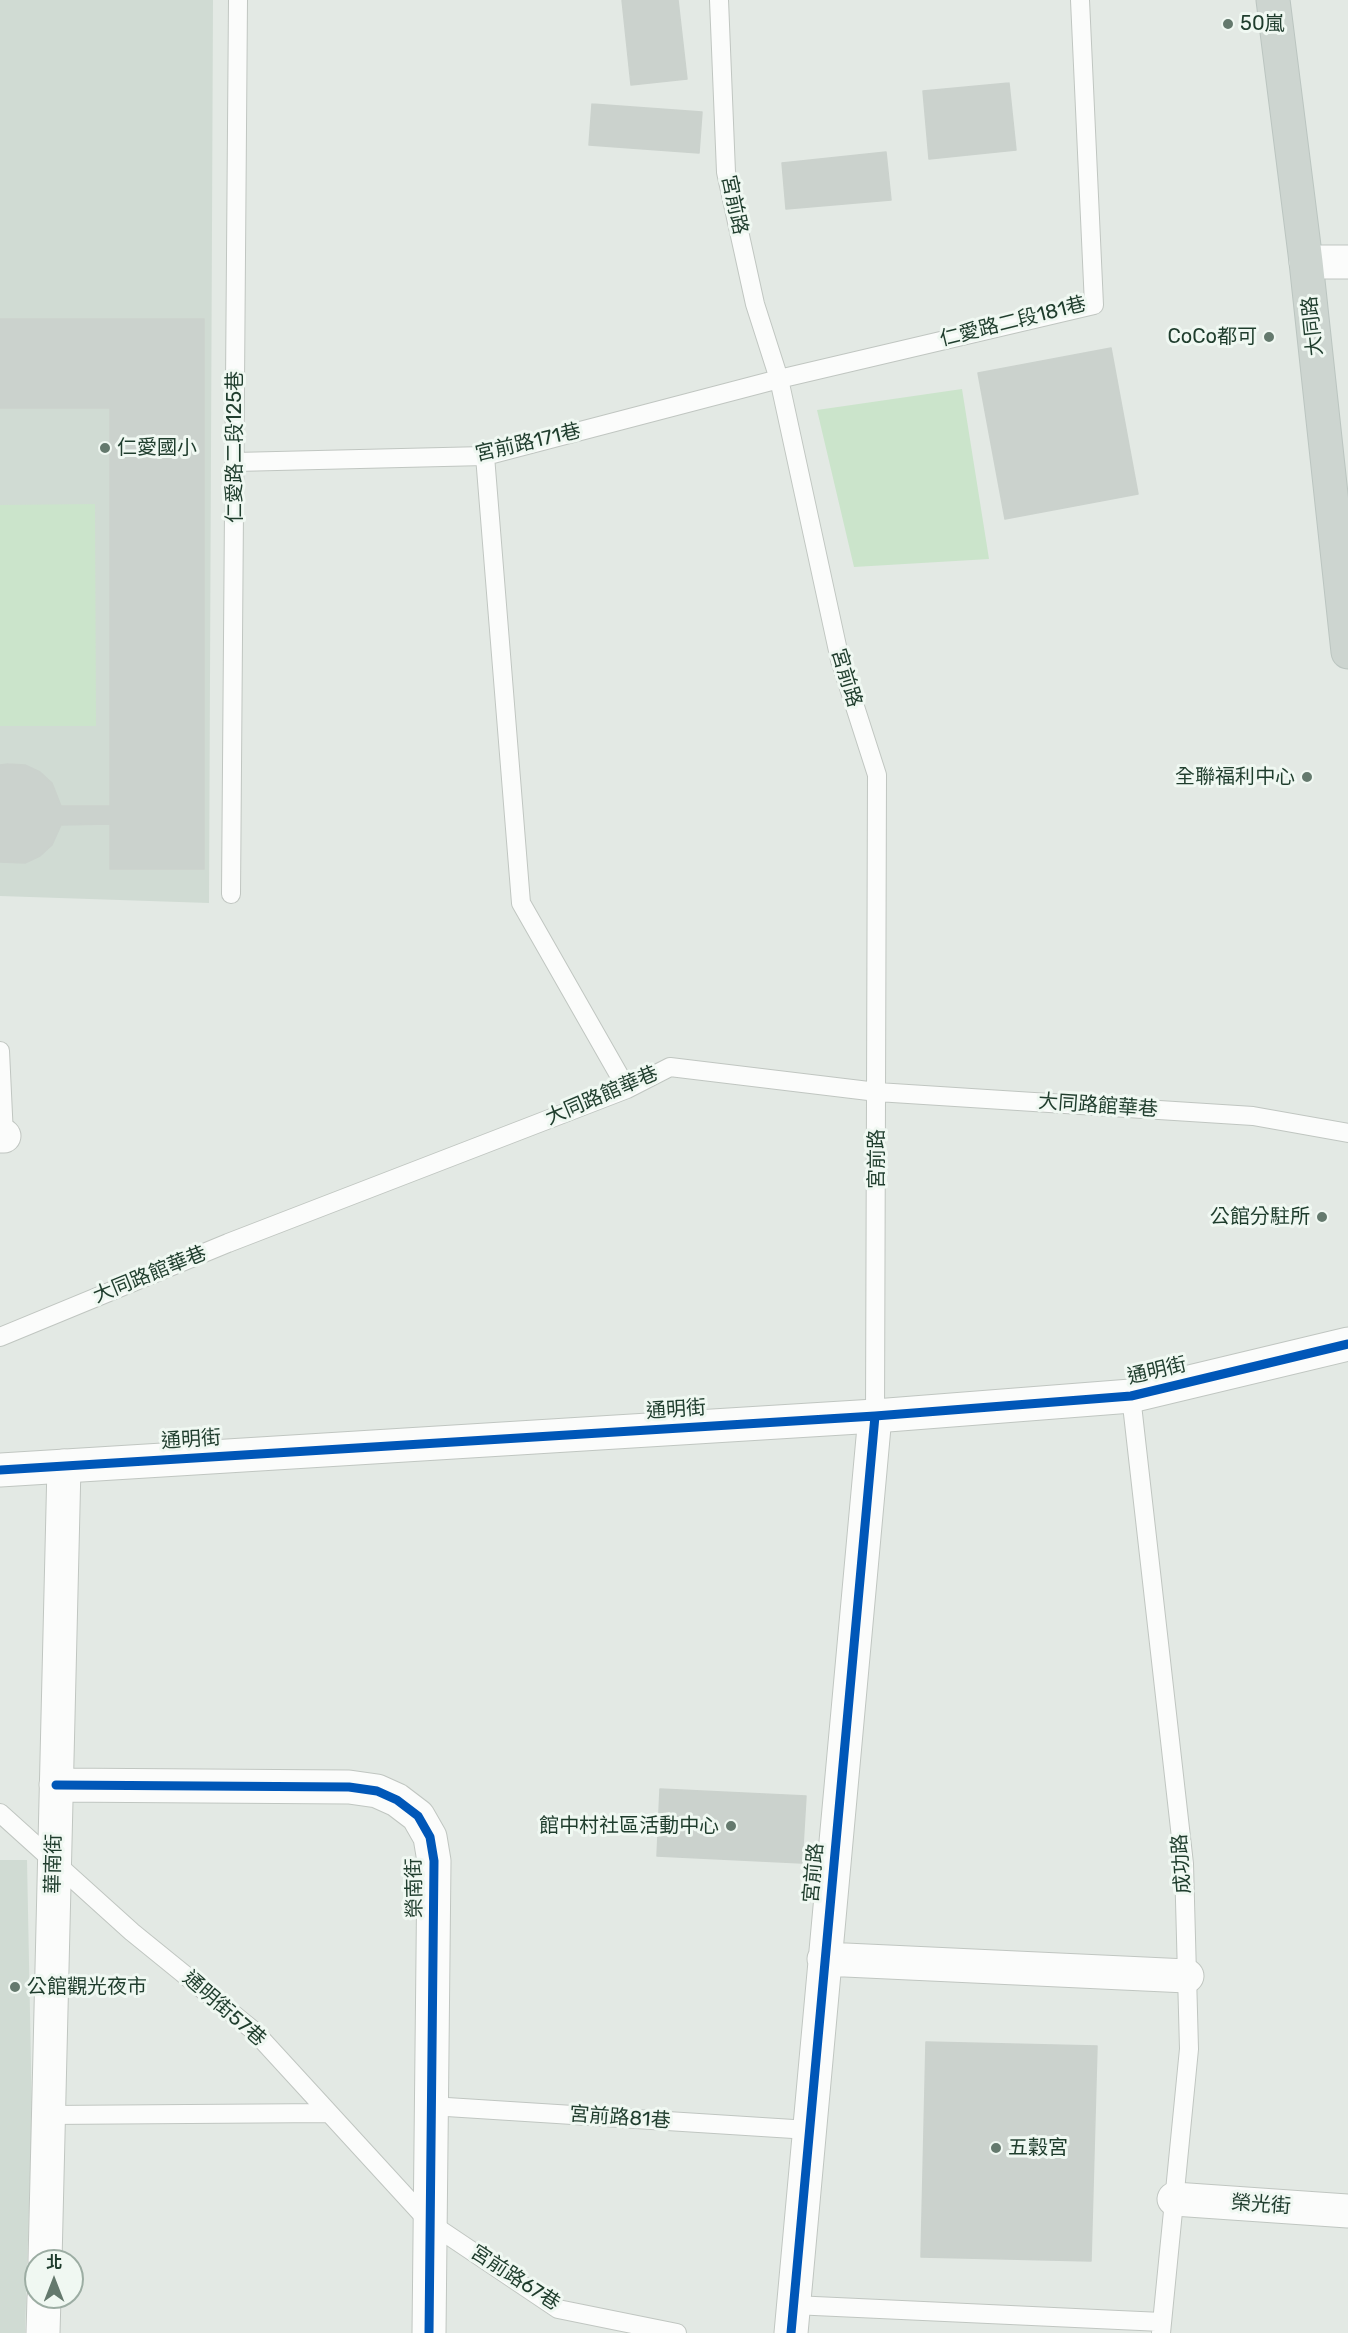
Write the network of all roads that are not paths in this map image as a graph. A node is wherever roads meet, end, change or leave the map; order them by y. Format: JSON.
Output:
{"nodes":[{"id":1,"x":238,"y":0,"type":"edge"},
{"id":2,"x":719,"y":0,"type":"edge"},
{"id":3,"x":1080,"y":0,"type":"edge"},
{"id":4,"x":1273,"y":0,"type":"edge"},
{"id":5,"x":1306,"y":262,"type":"junction"},
{"id":6,"x":1348,"y":262,"type":"edge"},
{"id":7,"x":778,"y":378,"type":"junction"},
{"id":8,"x":485,"y":456,"type":"junction"},
{"id":9,"x":235,"y":462,"type":"junction"},
{"id":10,"x":1348,"y":652,"type":"edge"},
{"id":11,"x":231,"y":894,"type":"dead end"},
{"id":12,"x":0,"y":1051,"type":"edge"},
{"id":13,"x":627,"y":1089,"type":"junction"},
{"id":14,"x":877,"y":1092,"type":"junction"},
{"id":15,"x":1348,"y":1133,"type":"edge"},
{"id":16,"x":2,"y":1136,"type":"edge"},
{"id":17,"x":0,"y":1337,"type":"edge"},
{"id":18,"x":1348,"y":1344,"type":"edge"},
{"id":19,"x":1131,"y":1396,"type":"junction"},
{"id":20,"x":875,"y":1416,"type":"junction"},
{"id":21,"x":64,"y":1466,"type":"junction"},
{"id":22,"x":0,"y":1470,"type":"edge"},
{"id":23,"x":56,"y":1785,"type":"junction"},
{"id":24,"x":0,"y":1813,"type":"edge"},
{"id":25,"x":54,"y":1864,"type":"junction"},
{"id":26,"x":825,"y":1959,"type":"junction"},
{"id":27,"x":1187,"y":1976,"type":"junction"},
{"id":28,"x":431,"y":2106,"type":"junction"},
{"id":29,"x":329,"y":2113,"type":"junction"},
{"id":30,"x":48,"y":2115,"type":"junction"},
{"id":31,"x":809,"y":2130,"type":"junction"},
{"id":32,"x":1174,"y":2199,"type":"junction"},
{"id":33,"x":1348,"y":2211,"type":"edge"},
{"id":34,"x":430,"y":2223,"type":"junction"},
{"id":35,"x":45,"y":2249,"type":"edge"},
{"id":36,"x":44,"y":2309,"type":"edge"},
{"id":37,"x":792,"y":2319,"type":"edge"},
{"id":38,"x":1162,"y":2328,"type":"edge"},
{"id":39,"x":43,"y":2333,"type":"edge"},
{"id":40,"x":429,"y":2333,"type":"edge"},
{"id":41,"x":677,"y":2333,"type":"edge"}],
"edges":[{"from":1,"to":9,"type":"lane","name":"仁愛路二段125巷"},
{"from":2,"to":7,"type":"lane","name":"宮前路"},
{"from":3,"to":7,"type":"lane","name":"仁愛路二段181巷"},
{"from":4,"to":5,"type":"main road","name":"大同路"},
{"from":5,"to":6,"type":"street"},
{"from":5,"to":10,"type":"main road","name":"大同路"},
{"from":7,"to":8,"type":"lane","name":"宮前路171巷"},
{"from":7,"to":14,"type":"lane","name":"宮前路"},
{"from":8,"to":9,"type":"lane","name":"宮前路171巷"},
{"from":8,"to":13,"type":"lane"},
{"from":9,"to":11,"type":"lane","name":"仁愛路二段125巷"},
{"from":12,"to":16,"type":"lane"},
{"from":13,"to":14,"type":"lane","name":"大同路館華巷"},
{"from":13,"to":17,"type":"lane","name":"大同路館華巷"},
{"from":14,"to":15,"type":"lane","name":"大同路館華巷"},
{"from":14,"to":20,"type":"lane","name":"宮前路"},
{"from":18,"to":19,"type":"street","name":"通明街"},
{"from":19,"to":20,"type":"street","name":"通明街"},
{"from":19,"to":27,"type":"lane","name":"成功路"},
{"from":20,"to":21,"type":"street","name":"通明街"},
{"from":20,"to":26,"type":"street","name":"宮前路"},
{"from":21,"to":22,"type":"street","name":"通明街"},
{"from":21,"to":23,"type":"street","name":"華南街"},
{"from":23,"to":25,"type":"street","name":"華南街"},
{"from":23,"to":28,"type":"street","name":"榮南街"},
{"from":24,"to":25,"type":"lane","name":"通明街57巷"},
{"from":25,"to":29,"type":"lane","name":"通明街57巷"},
{"from":25,"to":30,"type":"street","name":"華南街"},
{"from":26,"to":27,"type":"street"},
{"from":26,"to":31,"type":"street","name":"宮前路"},
{"from":27,"to":32,"type":"lane","name":"成功路"},
{"from":28,"to":31,"type":"lane","name":"宮前路81巷"},
{"from":28,"to":34,"type":"street","name":"榮南街"},
{"from":29,"to":30,"type":"lane"},
{"from":29,"to":34,"type":"lane","name":"通明街57巷"},
{"from":30,"to":35,"type":"street","name":"華南街"},
{"from":31,"to":37,"type":"street","name":"宮前路"},
{"from":32,"to":33,"type":"street","name":"榮光街"},
{"from":32,"to":38,"type":"lane","name":"成功路"},
{"from":34,"to":40,"type":"street","name":"榮南街"},
{"from":34,"to":41,"type":"lane","name":"宮前路67巷"},
{"from":36,"to":39,"type":"street"},
{"from":37,"to":38,"type":"lane"}]}
